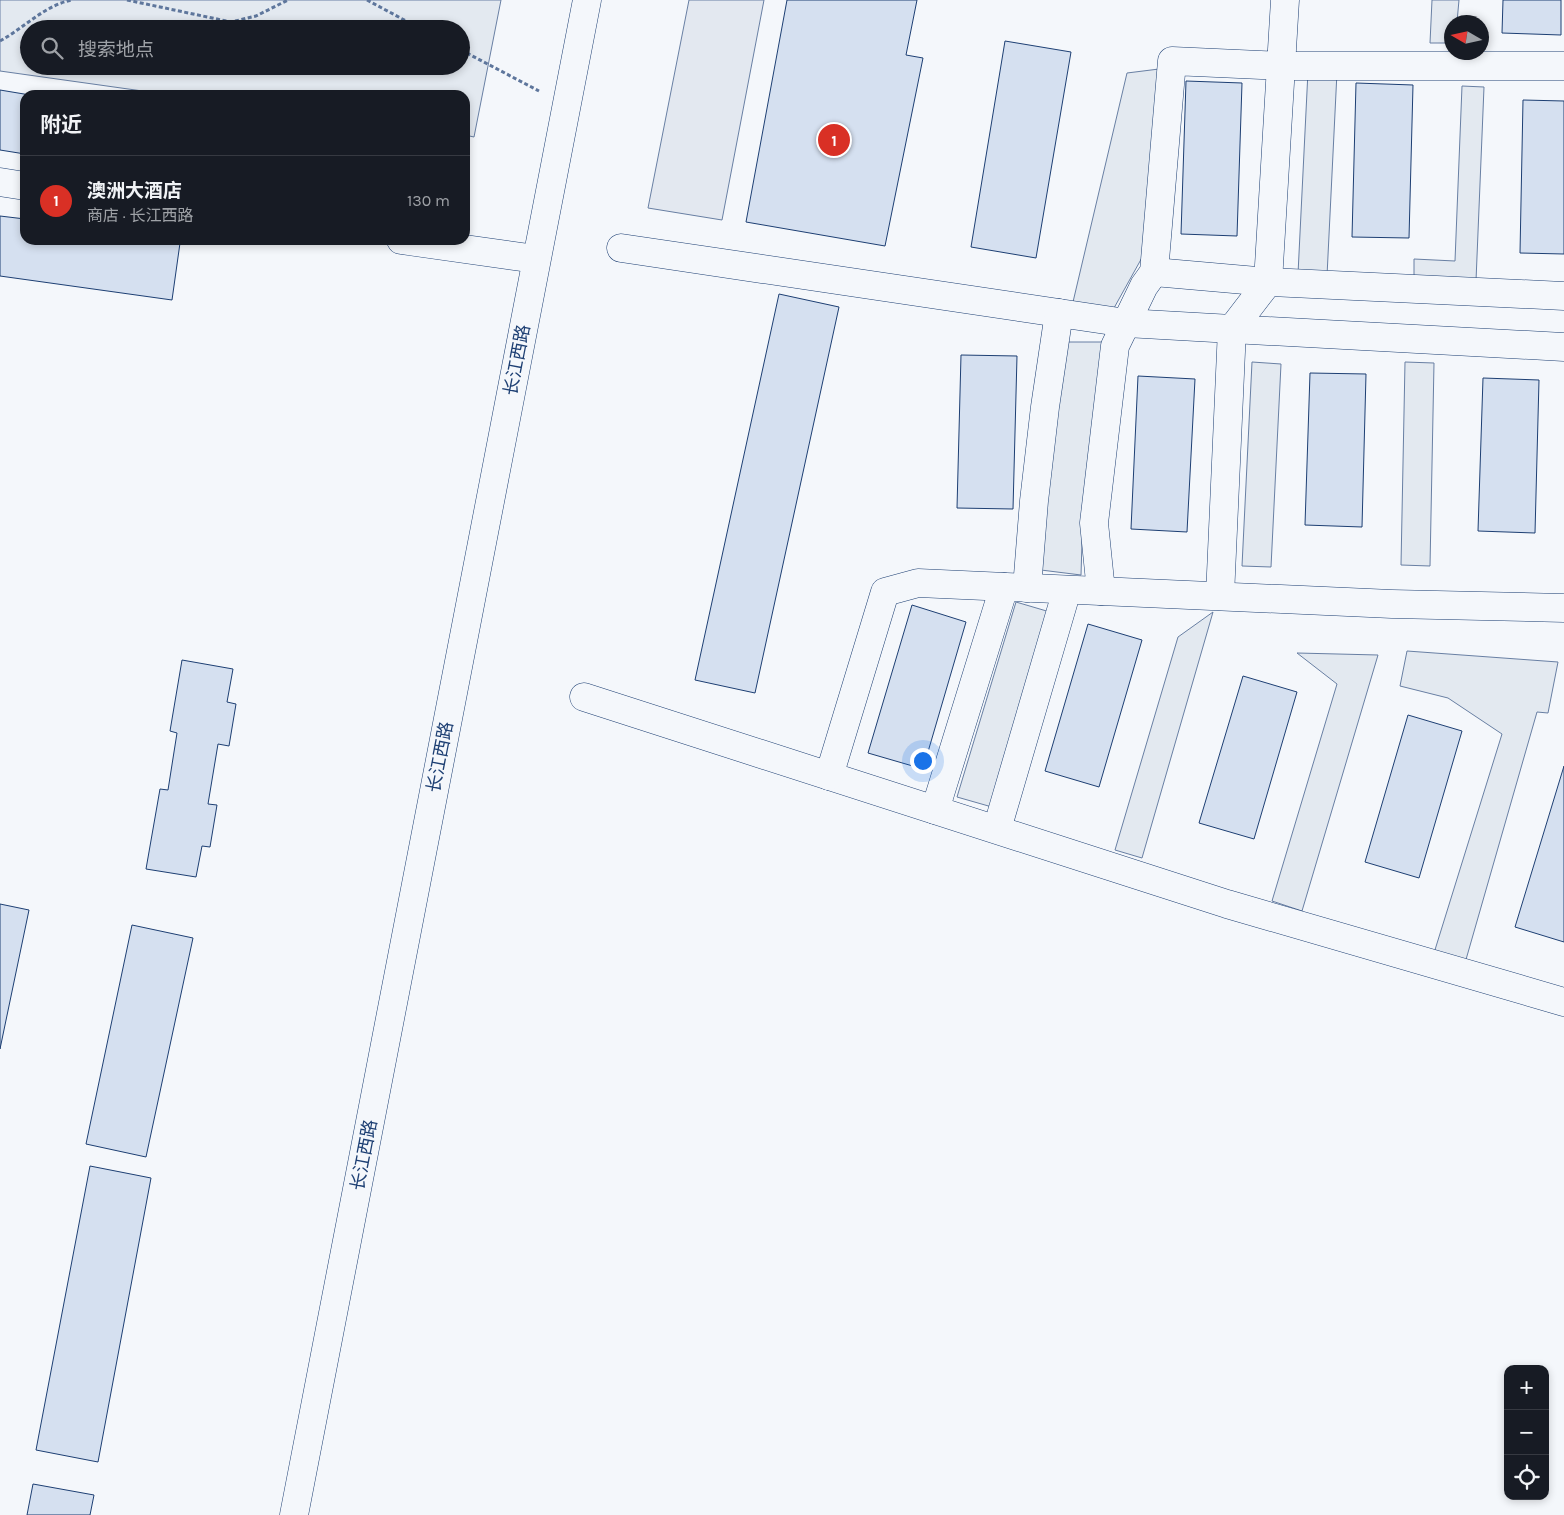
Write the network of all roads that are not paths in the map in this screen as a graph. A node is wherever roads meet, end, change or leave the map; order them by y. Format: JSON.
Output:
{"nodes":[{"id":1,"x":586,"y":0,"type":"edge"},
{"id":2,"x":1285,"y":0,"type":"edge"},
{"id":3,"x":1281,"y":66,"type":"junction"},
{"id":4,"x":1564,"y":66,"type":"edge"},
{"id":5,"x":0,"y":182,"type":"edge"},
{"id":6,"x":20,"y":185,"type":"edge"},
{"id":7,"x":435,"y":245,"type":"edge"},
{"id":8,"x":621,"y":248,"type":"dead end"},
{"id":9,"x":536,"y":260,"type":"junction"},
{"id":10,"x":1154,"y":272,"type":"junction"},
{"id":11,"x":1268,"y":282,"type":"junction"},
{"id":12,"x":1564,"y":296,"type":"edge"},
{"id":13,"x":1059,"y":313,"type":"junction"},
{"id":14,"x":1126,"y":323,"type":"junction"},
{"id":15,"x":1232,"y":329,"type":"junction"},
{"id":16,"x":1564,"y":347,"type":"edge"},
{"id":17,"x":1016,"y":587,"type":"junction"},
{"id":18,"x":1067,"y":590,"type":"junction"},
{"id":19,"x":1101,"y":591,"type":"junction"},
{"id":20,"x":1220,"y":596,"type":"junction"},
{"id":21,"x":1564,"y":608,"type":"edge"},
{"id":22,"x":584,"y":697,"type":"dead end"},
{"id":23,"x":829,"y":776,"type":"junction"},
{"id":24,"x":935,"y":810,"type":"junction"},
{"id":25,"x":997,"y":829,"type":"junction"},
{"id":26,"x":1564,"y":1002,"type":"edge"},
{"id":27,"x":294,"y":1515,"type":"edge"}],
"edges":[{"from":1,"to":9,"type":"street","name":"长江西路"},
{"from":2,"to":3,"type":"street"},
{"from":3,"to":4,"type":"street"},
{"from":3,"to":10,"type":"street"},
{"from":3,"to":11,"type":"street"},
{"from":5,"to":6,"type":"street"},
{"from":7,"to":9,"type":"street"},
{"from":8,"to":13,"type":"street"},
{"from":9,"to":27,"type":"street","name":"长江西路"},
{"from":10,"to":11,"type":"street"},
{"from":10,"to":14,"type":"street"},
{"from":11,"to":12,"type":"street"},
{"from":11,"to":15,"type":"street"},
{"from":13,"to":14,"type":"street"},
{"from":13,"to":17,"type":"street"},
{"from":14,"to":15,"type":"street"},
{"from":14,"to":19,"type":"street"},
{"from":15,"to":16,"type":"street"},
{"from":15,"to":20,"type":"street"},
{"from":17,"to":18,"type":"street"},
{"from":17,"to":23,"type":"street"},
{"from":17,"to":24,"type":"street"},
{"from":18,"to":19,"type":"street"},
{"from":18,"to":25,"type":"street"},
{"from":19,"to":20,"type":"street"},
{"from":20,"to":21,"type":"street"},
{"from":22,"to":23,"type":"street"},
{"from":23,"to":24,"type":"street"},
{"from":24,"to":25,"type":"street"},
{"from":25,"to":26,"type":"street"}]}
